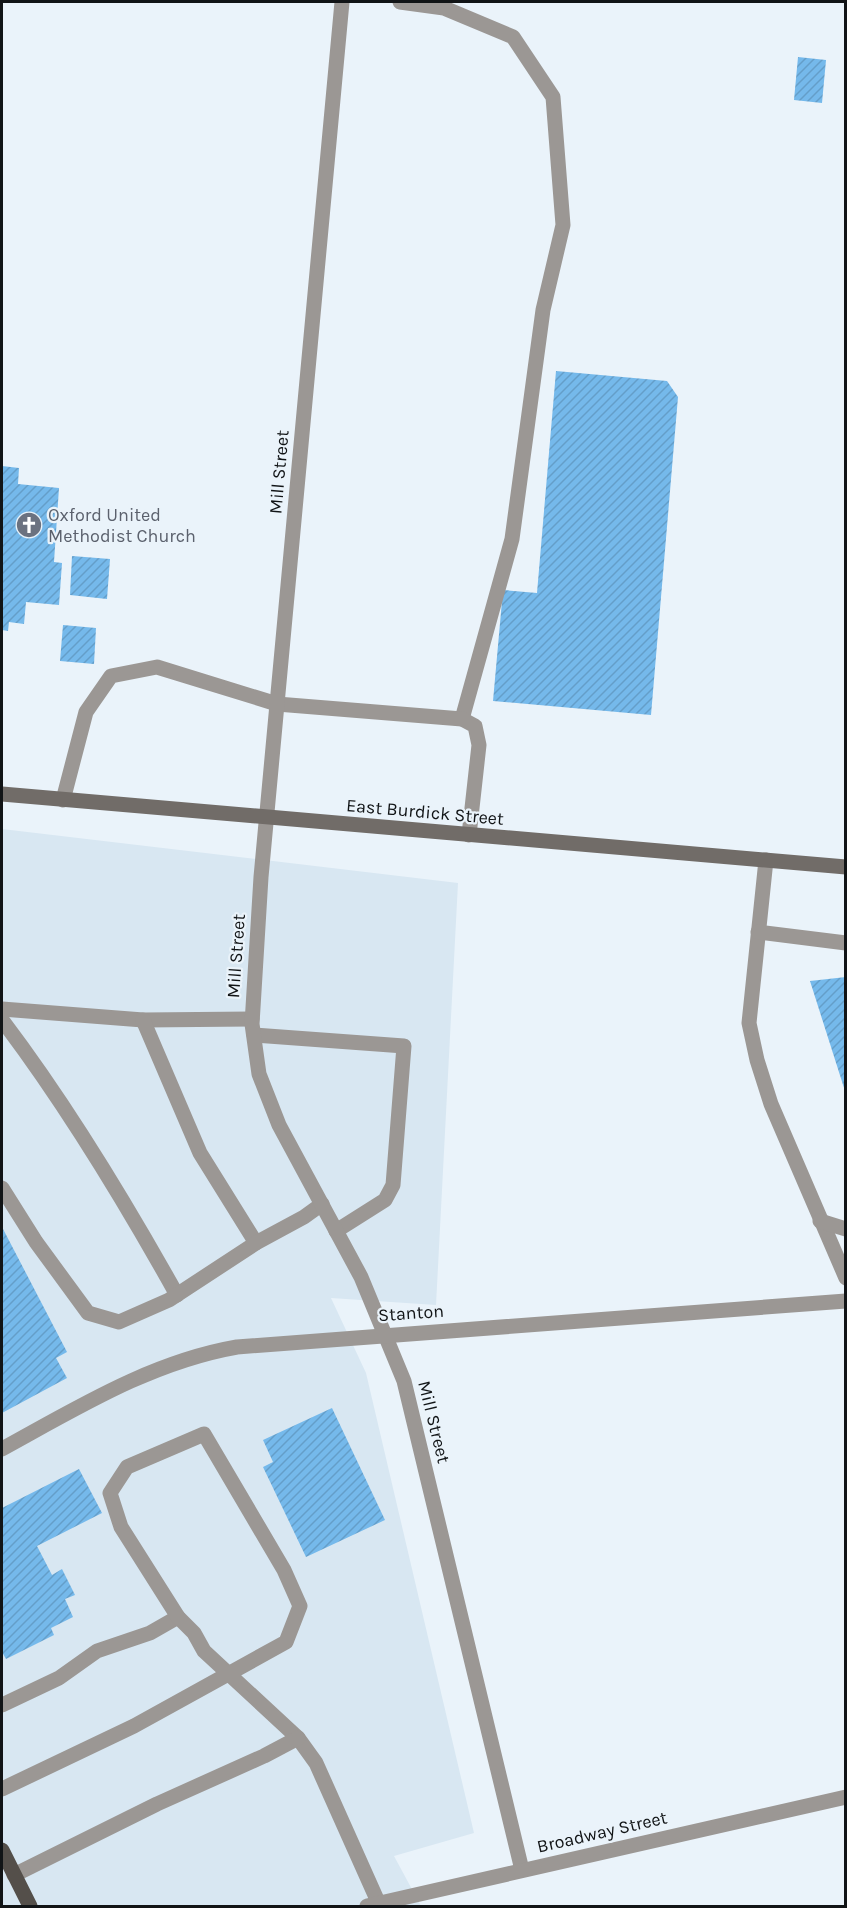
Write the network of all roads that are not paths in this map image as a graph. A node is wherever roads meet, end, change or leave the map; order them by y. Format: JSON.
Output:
{"nodes":[{"id":1,"x":342,"y":2,"type":"edge"},
{"id":2,"x":400,"y":2,"type":"edge"},
{"id":3,"x":278,"y":704,"type":"junction"},
{"id":4,"x":462,"y":719,"type":"junction"},
{"id":5,"x":2,"y":794,"type":"edge"},
{"id":6,"x":63,"y":800,"type":"junction"},
{"id":7,"x":267,"y":817,"type":"junction"},
{"id":8,"x":469,"y":835,"type":"junction"},
{"id":9,"x":766,"y":860,"type":"junction"},
{"id":10,"x":846,"y":867,"type":"edge"},
{"id":11,"x":758,"y":932,"type":"junction"},
{"id":12,"x":846,"y":943,"type":"edge"},
{"id":13,"x":2,"y":1009,"type":"edge"},
{"id":14,"x":252,"y":1019,"type":"junction"},
{"id":15,"x":2,"y":1020,"type":"edge"},
{"id":16,"x":143,"y":1020,"type":"junction"},
{"id":17,"x":254,"y":1035,"type":"junction"},
{"id":18,"x":2,"y":1188,"type":"edge"},
{"id":19,"x":322,"y":1204,"type":"junction"},
{"id":20,"x":820,"y":1221,"type":"junction"},
{"id":21,"x":846,"y":1229,"type":"edge"},
{"id":22,"x":336,"y":1231,"type":"junction"},
{"id":23,"x":256,"y":1243,"type":"junction"},
{"id":24,"x":846,"y":1278,"type":"edge"},
{"id":25,"x":177,"y":1295,"type":"junction"},
{"id":26,"x":846,"y":1301,"type":"edge"},
{"id":27,"x":385,"y":1334,"type":"junction"},
{"id":28,"x":2,"y":1449,"type":"edge"},
{"id":29,"x":178,"y":1617,"type":"junction"},
{"id":30,"x":229,"y":1675,"type":"junction"},
{"id":31,"x":2,"y":1705,"type":"edge"},
{"id":32,"x":298,"y":1738,"type":"junction"},
{"id":33,"x":2,"y":1789,"type":"edge"},
{"id":34,"x":846,"y":1797,"type":"edge"},
{"id":35,"x":2,"y":1850,"type":"edge"},
{"id":36,"x":522,"y":1870,"type":"junction"},
{"id":37,"x":14,"y":1875,"type":"junction"},
{"id":38,"x":373,"y":1905,"type":"edge"},
{"id":39,"x":30,"y":1906,"type":"edge"}],
"edges":[{"from":1,"to":3,"type":"street","name":"Mill Street"},
{"from":2,"to":4,"type":"street"},
{"from":3,"to":4,"type":"street"},
{"from":3,"to":6,"type":"street"},
{"from":3,"to":7,"type":"street","name":"Mill Street"},
{"from":4,"to":8,"type":"street"},
{"from":5,"to":6,"type":"main road","name":"East Burdick Street"},
{"from":6,"to":7,"type":"main road","name":"East Burdick Street"},
{"from":7,"to":8,"type":"main road","name":"East Burdick Street"},
{"from":7,"to":14,"type":"street","name":"Mill Street"},
{"from":8,"to":9,"type":"main road","name":"East Burdick Street"},
{"from":9,"to":10,"type":"main road","name":"East Burdick Street"},
{"from":9,"to":11,"type":"street"},
{"from":11,"to":12,"type":"street"},
{"from":11,"to":20,"type":"street"},
{"from":13,"to":16,"type":"street"},
{"from":14,"to":16,"type":"street"},
{"from":14,"to":17,"type":"street","name":"Mill Street"},
{"from":15,"to":25,"type":"street"},
{"from":16,"to":23,"type":"street"},
{"from":17,"to":19,"type":"street","name":"Mill Street"},
{"from":17,"to":22,"type":"street"},
{"from":18,"to":25,"type":"street"},
{"from":19,"to":22,"type":"street","name":"Mill Street"},
{"from":19,"to":23,"type":"street"},
{"from":20,"to":21,"type":"street"},
{"from":20,"to":24,"type":"street"},
{"from":22,"to":27,"type":"street","name":"Mill Street"},
{"from":23,"to":25,"type":"street"},
{"from":26,"to":27,"type":"street","name":"Stanton"},
{"from":27,"to":28,"type":"street","name":"Stanton"},
{"from":27,"to":36,"type":"street","name":"Mill Street"},
{"from":29,"to":30,"type":"street"},
{"from":29,"to":30,"type":"street"},
{"from":29,"to":31,"type":"street"},
{"from":30,"to":32,"type":"street"},
{"from":30,"to":33,"type":"street"},
{"from":32,"to":37,"type":"street"},
{"from":32,"to":38,"type":"street"},
{"from":34,"to":36,"type":"street","name":"Broadway Street"},
{"from":35,"to":37,"type":"main road"},
{"from":36,"to":38,"type":"street","name":"Broadway Street"},
{"from":37,"to":39,"type":"main road"}]}
